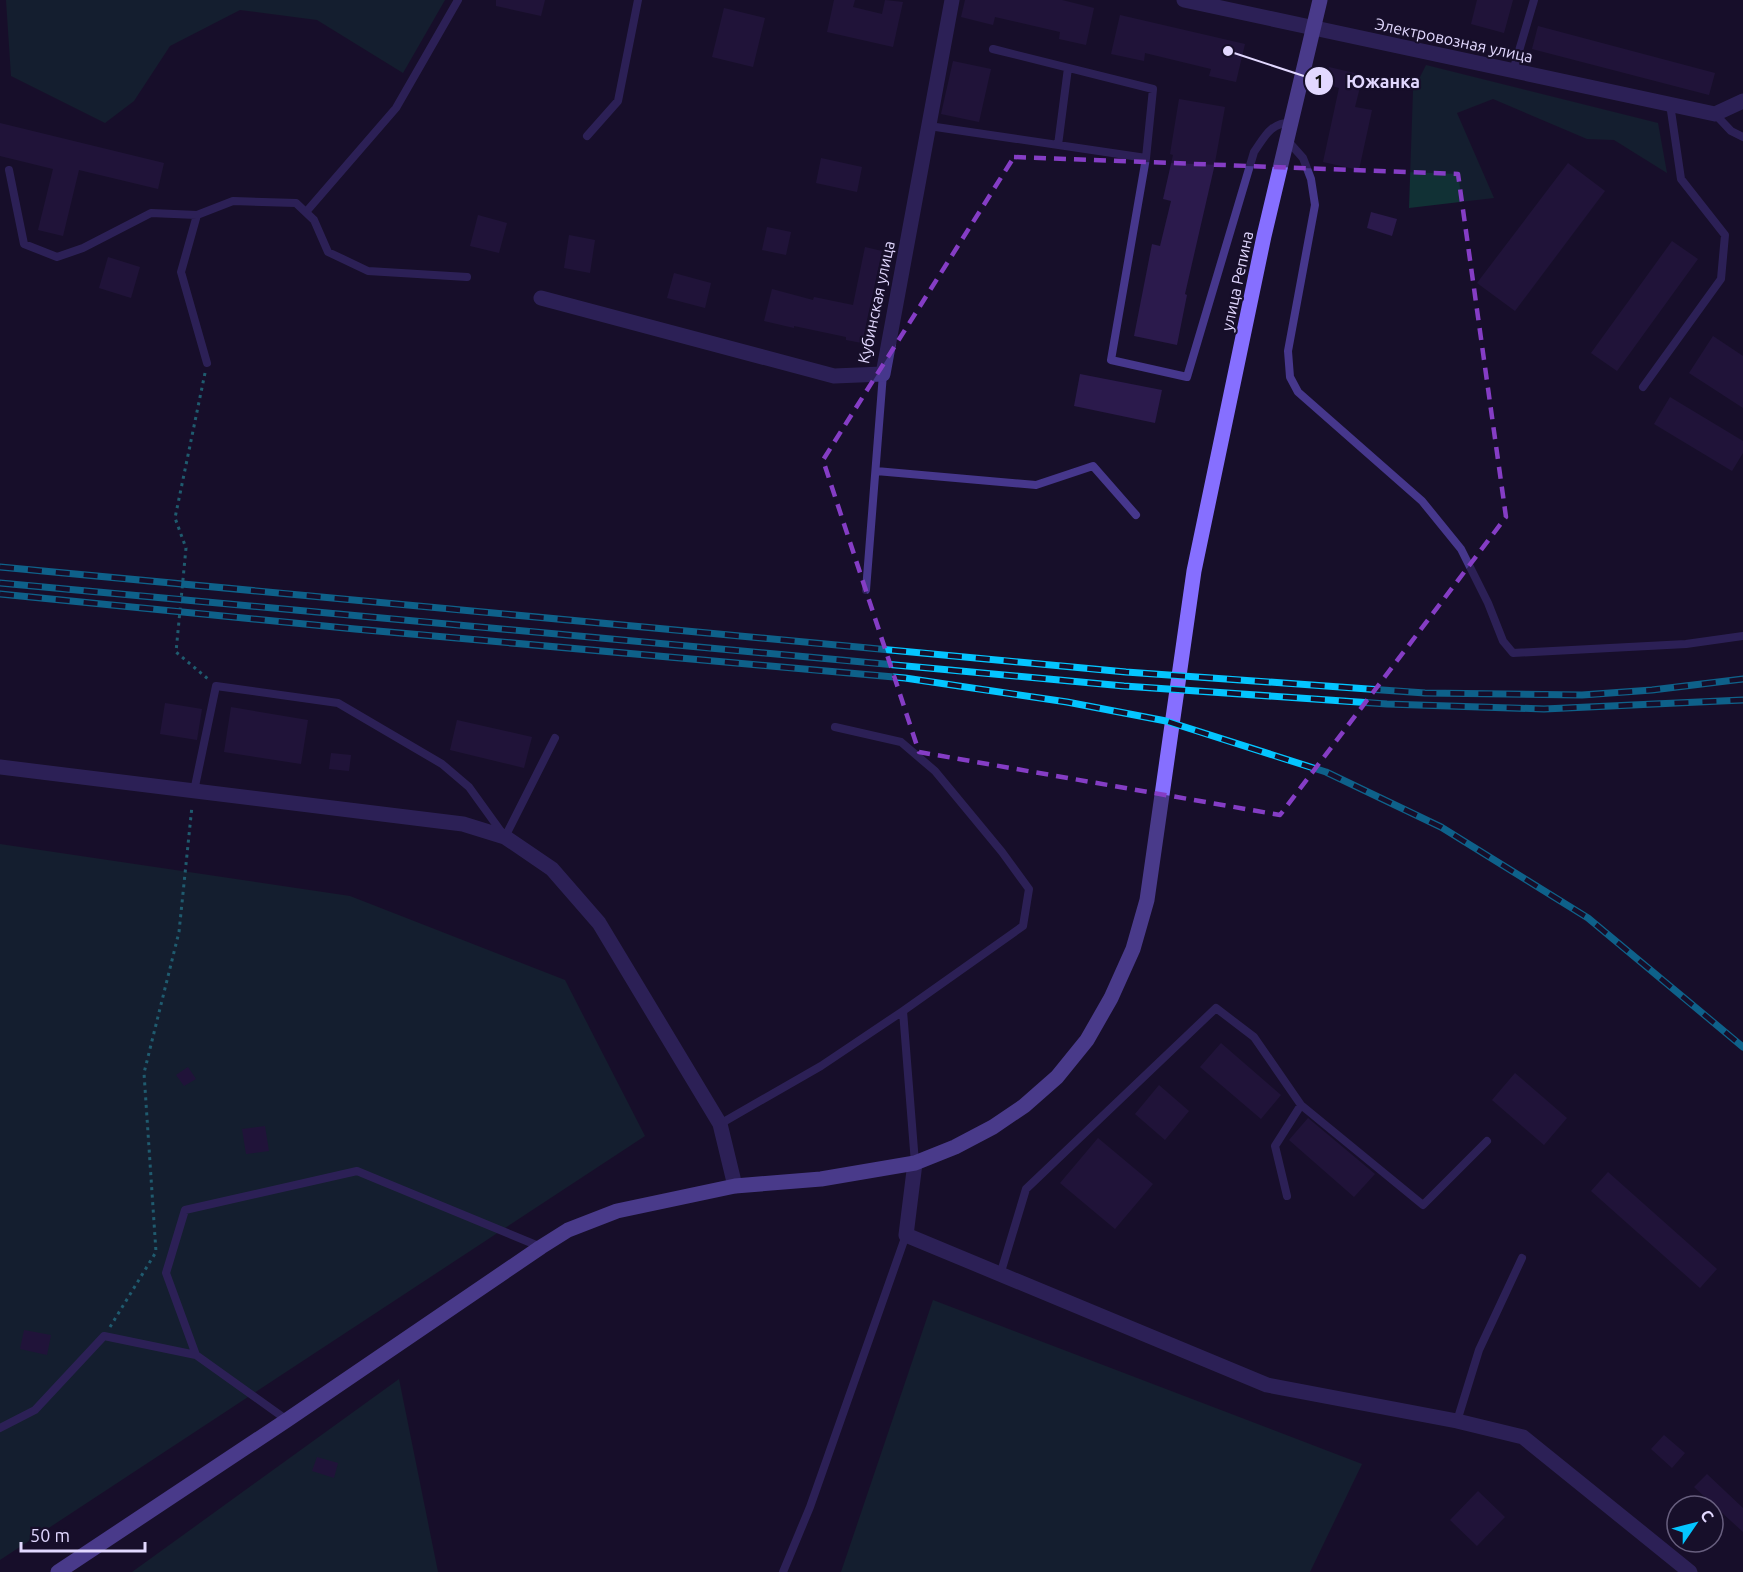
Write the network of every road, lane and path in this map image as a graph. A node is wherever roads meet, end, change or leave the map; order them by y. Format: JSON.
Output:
{"nodes":[{"id":1,"x":458,"y":0,"type":"edge"},
{"id":2,"x":638,"y":0,"type":"edge"},
{"id":3,"x":952,"y":0,"type":"edge"},
{"id":4,"x":1184,"y":0,"type":"edge"},
{"id":5,"x":1320,"y":0,"type":"edge"},
{"id":6,"x":1534,"y":0,"type":"edge"},
{"id":7,"x":1314,"y":28,"type":"junction"},
{"id":8,"x":993,"y":49,"type":"dead end"},
{"id":9,"x":1068,"y":68,"type":"junction"},
{"id":10,"x":1513,"y":71,"type":"junction"},
{"id":11,"x":1743,"y":101,"type":"edge"},
{"id":12,"x":1670,"y":104,"type":"junction"},
{"id":13,"x":1715,"y":114,"type":"junction"},
{"id":14,"x":1292,"y":122,"type":"junction"},
{"id":15,"x":929,"y":126,"type":"junction"},
{"id":16,"x":587,"y":136,"type":"dead end"},
{"id":17,"x":1743,"y":137,"type":"edge"},
{"id":18,"x":1287,"y":140,"type":"junction"},
{"id":19,"x":1058,"y":145,"type":"junction"},
{"id":20,"x":1146,"y":158,"type":"junction"},
{"id":21,"x":9,"y":170,"type":"dead end"},
{"id":22,"x":306,"y":212,"type":"junction"},
{"id":23,"x":197,"y":215,"type":"junction"},
{"id":24,"x":467,"y":277,"type":"dead end"},
{"id":25,"x":540,"y":298,"type":"dead end"},
{"id":26,"x":207,"y":363,"type":"joint"},
{"id":27,"x":883,"y":374,"type":"junction"},
{"id":28,"x":1642,"y":387,"type":"dead end"},
{"id":29,"x":876,"y":471,"type":"junction"},
{"id":30,"x":1136,"y":515,"type":"dead end"},
{"id":31,"x":866,"y":590,"type":"dead end"},
{"id":32,"x":1743,"y":636,"type":"edge"},
{"id":33,"x":216,"y":686,"type":"junction"},
{"id":34,"x":835,"y":727,"type":"dead end"},
{"id":35,"x":555,"y":738,"type":"dead end"},
{"id":36,"x":0,"y":767,"type":"edge"},
{"id":37,"x":194,"y":791,"type":"junction"},
{"id":38,"x":505,"y":837,"type":"junction"},
{"id":39,"x":903,"y":1011,"type":"junction"},
{"id":40,"x":1301,"y":1105,"type":"junction"},
{"id":41,"x":720,"y":1124,"type":"junction"},
{"id":42,"x":1487,"y":1141,"type":"dead end"},
{"id":43,"x":915,"y":1163,"type":"junction"},
{"id":44,"x":735,"y":1186,"type":"junction"},
{"id":45,"x":1287,"y":1196,"type":"dead end"},
{"id":46,"x":906,"y":1235,"type":"junction"},
{"id":47,"x":541,"y":1247,"type":"junction"},
{"id":48,"x":1522,"y":1258,"type":"dead end"},
{"id":49,"x":1000,"y":1275,"type":"junction"},
{"id":50,"x":104,"y":1336,"type":"junction"},
{"id":51,"x":196,"y":1355,"type":"junction"},
{"id":52,"x":287,"y":1420,"type":"junction"},
{"id":53,"x":1458,"y":1421,"type":"junction"},
{"id":54,"x":0,"y":1428,"type":"edge"},
{"id":55,"x":58,"y":1572,"type":"edge"},
{"id":56,"x":783,"y":1572,"type":"edge"},
{"id":57,"x":1690,"y":1572,"type":"edge"}],
"edges":[{"from":1,"to":22,"type":"lane"},
{"from":2,"to":16,"type":"lane"},
{"from":3,"to":15,"type":"street","name":"Кубинская улица"},
{"from":4,"to":7,"type":"street","name":"Электровозная улица"},
{"from":5,"to":7,"type":"main road","name":"улица Репина"},
{"from":6,"to":10,"type":"lane"},
{"from":7,"to":10,"type":"street","name":"Электровозная улица"},
{"from":7,"to":14,"type":"main road","name":"улица Репина"},
{"from":8,"to":9,"type":"lane"},
{"from":9,"to":19,"type":"lane"},
{"from":9,"to":20,"type":"lane"},
{"from":10,"to":12,"type":"street","name":"Электровозная улица"},
{"from":11,"to":13,"type":"street"},
{"from":12,"to":13,"type":"street","name":"Электровозная улица"},
{"from":12,"to":28,"type":"lane"},
{"from":13,"to":17,"type":"lane"},
{"from":14,"to":18,"type":"main road","name":"улица Репина"},
{"from":14,"to":20,"type":"lane"},
{"from":15,"to":19,"type":"lane"},
{"from":15,"to":27,"type":"street","name":"Кубинская улица"},
{"from":18,"to":32,"type":"lane"},
{"from":18,"to":43,"type":"main road","name":"улица Репина"},
{"from":19,"to":20,"type":"lane"},
{"from":21,"to":23,"type":"lane"},
{"from":22,"to":23,"type":"lane"},
{"from":22,"to":24,"type":"lane"},
{"from":23,"to":26,"type":"lane"},
{"from":25,"to":27,"type":"street","name":"Кубинская улица"},
{"from":26,"to":33,"type":"path"},
{"from":27,"to":29,"type":"lane"},
{"from":29,"to":30,"type":"lane"},
{"from":29,"to":31,"type":"lane"},
{"from":33,"to":37,"type":"lane"},
{"from":33,"to":38,"type":"lane"},
{"from":34,"to":39,"type":"lane"},
{"from":35,"to":38,"type":"lane"},
{"from":36,"to":37,"type":"street"},
{"from":37,"to":38,"type":"street"},
{"from":37,"to":50,"type":"path"},
{"from":38,"to":41,"type":"street"},
{"from":39,"to":41,"type":"lane"},
{"from":39,"to":43,"type":"lane"},
{"from":40,"to":42,"type":"lane"},
{"from":40,"to":45,"type":"lane"},
{"from":40,"to":49,"type":"lane"},
{"from":41,"to":44,"type":"street"},
{"from":43,"to":44,"type":"main road","name":"улица Репина"},
{"from":43,"to":46,"type":"street"},
{"from":44,"to":47,"type":"main road","name":"улица Репина"},
{"from":46,"to":49,"type":"street"},
{"from":46,"to":56,"type":"lane"},
{"from":47,"to":51,"type":"lane"},
{"from":47,"to":52,"type":"main road","name":"улица Репина"},
{"from":48,"to":53,"type":"lane"},
{"from":49,"to":53,"type":"street"},
{"from":50,"to":51,"type":"lane"},
{"from":50,"to":54,"type":"lane"},
{"from":51,"to":52,"type":"lane"},
{"from":52,"to":55,"type":"main road","name":"улица Репина"},
{"from":53,"to":57,"type":"street"}]}
